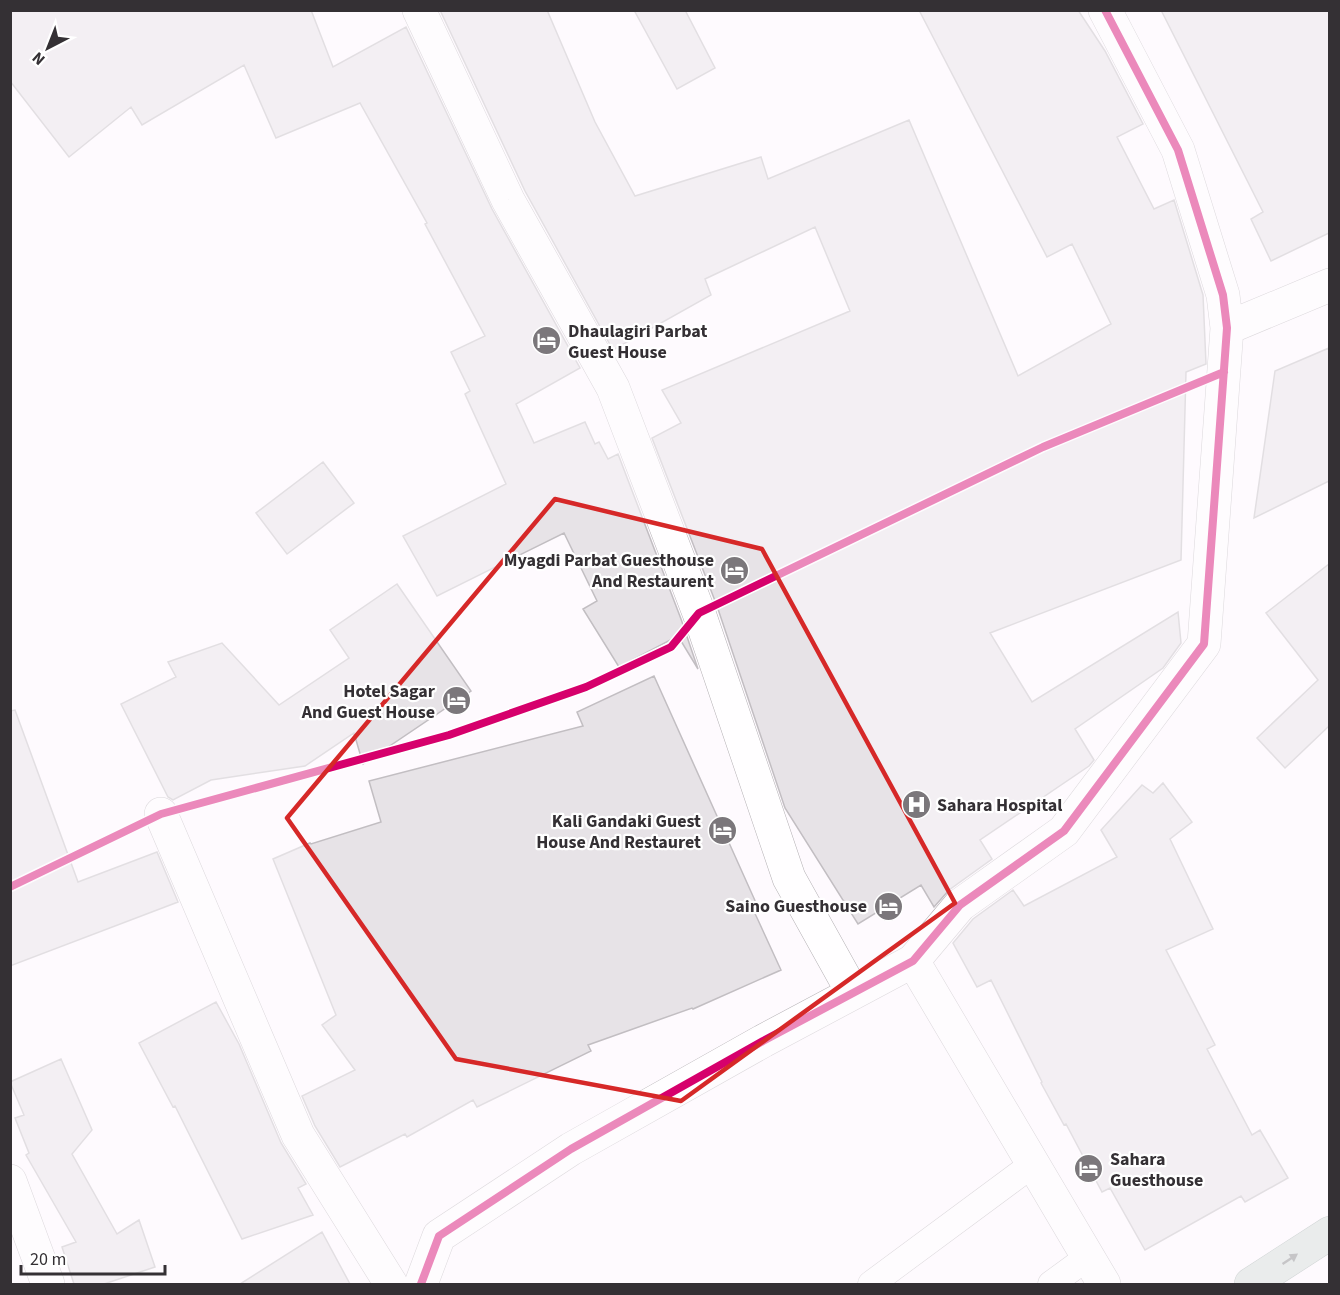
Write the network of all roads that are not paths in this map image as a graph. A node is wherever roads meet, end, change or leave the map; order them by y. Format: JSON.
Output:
{"nodes":[{"id":1,"x":419,"y":10,"type":"edge"},
{"id":2,"x":1105,"y":10,"type":"edge"},
{"id":3,"x":1329,"y":285,"type":"edge"},
{"id":4,"x":1227,"y":328,"type":"junction"},
{"id":5,"x":160,"y":814,"type":"dead end"},
{"id":6,"x":913,"y":961,"type":"junction"},
{"id":7,"x":853,"y":993,"type":"junction"},
{"id":8,"x":1033,"y":1164,"type":"junction"},
{"id":9,"x":10,"y":1181,"type":"edge"},
{"id":10,"x":1329,"y":1233,"type":"edge"},
{"id":11,"x":1088,"y":1257,"type":"junction"},
{"id":12,"x":48,"y":1284,"type":"edge"},
{"id":13,"x":391,"y":1284,"type":"edge"},
{"id":14,"x":421,"y":1284,"type":"edge"},
{"id":15,"x":871,"y":1284,"type":"edge"},
{"id":16,"x":1052,"y":1284,"type":"edge"},
{"id":17,"x":1104,"y":1284,"type":"edge"},
{"id":18,"x":1251,"y":1284,"type":"edge"}],
"edges":[{"from":1,"to":7,"type":"street"},
{"from":2,"to":4,"type":"street"},
{"from":3,"to":4,"type":"street"},
{"from":4,"to":6,"type":"street"},
{"from":5,"to":13,"type":"street"},
{"from":6,"to":7,"type":"street"},
{"from":6,"to":8,"type":"street"},
{"from":7,"to":14,"type":"street"},
{"from":8,"to":11,"type":"street"},
{"from":8,"to":15,"type":"lane"},
{"from":9,"to":12,"type":"street"},
{"from":18,"to":10,"type":"highway","one_way":true},
{"from":11,"to":16,"type":"lane"},
{"from":11,"to":17,"type":"street"}]}
